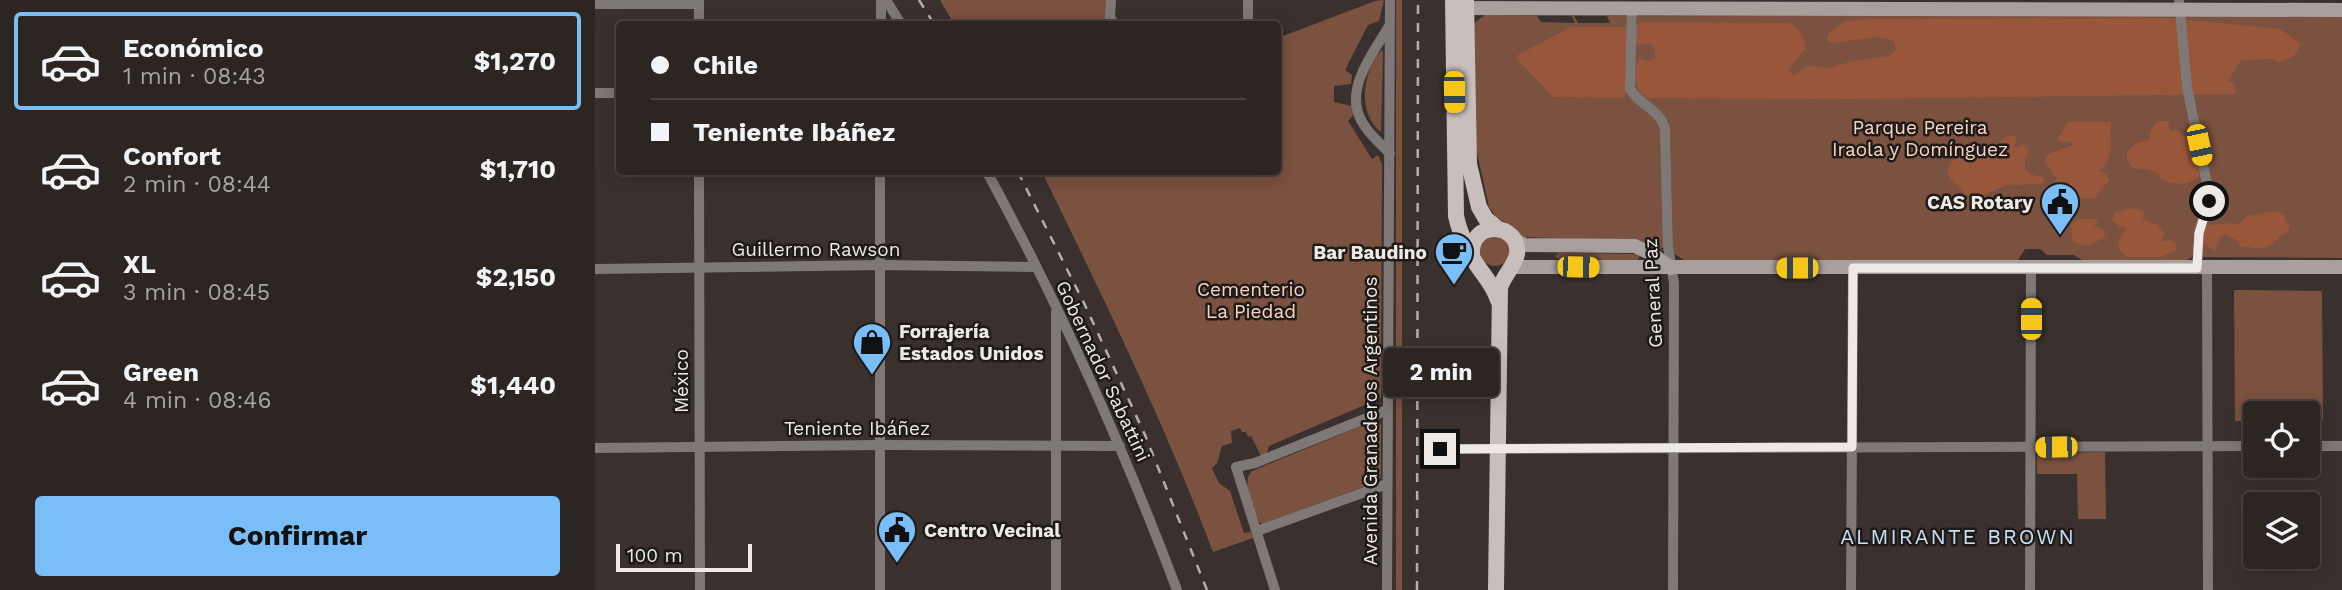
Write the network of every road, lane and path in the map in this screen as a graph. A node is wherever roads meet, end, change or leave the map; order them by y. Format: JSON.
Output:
{"nodes":[{"id":1,"x":881,"y":0,"type":"edge"},
{"id":2,"x":886,"y":0,"type":"edge"},
{"id":3,"x":1111,"y":0,"type":"edge"},
{"id":4,"x":1248,"y":0,"type":"edge"},
{"id":5,"x":1390,"y":0,"type":"edge"},
{"id":6,"x":699,"y":2,"type":"edge"},
{"id":7,"x":595,"y":4,"type":"edge"},
{"id":8,"x":1459,"y":4,"type":"edge"},
{"id":9,"x":1614,"y":4,"type":"edge"},
{"id":10,"x":2047,"y":4,"type":"edge"},
{"id":11,"x":2179,"y":5,"type":"edge"},
{"id":12,"x":1632,"y":9,"type":"junction"},
{"id":13,"x":2340,"y":9,"type":"edge"},
{"id":14,"x":699,"y":21,"type":"edge"},
{"id":15,"x":881,"y":21,"type":"edge"},
{"id":16,"x":899,"y":21,"type":"edge"},
{"id":17,"x":1112,"y":21,"type":"edge"},
{"id":18,"x":1248,"y":21,"type":"edge"},
{"id":19,"x":1389,"y":25,"type":"junction"},
{"id":20,"x":595,"y":93,"type":"edge"},
{"id":21,"x":616,"y":93,"type":"edge"},
{"id":22,"x":1390,"y":154,"type":"junction"},
{"id":23,"x":699,"y":175,"type":"edge"},
{"id":24,"x":880,"y":175,"type":"edge"},
{"id":25,"x":989,"y":175,"type":"edge"},
{"id":26,"x":1498,"y":229,"type":"junction"},
{"id":27,"x":1514,"y":240,"type":"junction"},
{"id":28,"x":1477,"y":262,"type":"junction"},
{"id":29,"x":881,"y":265,"type":"junction"},
{"id":30,"x":698,"y":267,"type":"junction"},
{"id":31,"x":1036,"y":267,"type":"junction"},
{"id":32,"x":1511,"y":267,"type":"junction"},
{"id":33,"x":2031,"y":267,"type":"junction"},
{"id":34,"x":2342,"y":267,"type":"edge"},
{"id":35,"x":1671,"y":268,"type":"junction"},
{"id":36,"x":1853,"y":268,"type":"junction"},
{"id":37,"x":2202,"y":268,"type":"junction"},
{"id":38,"x":595,"y":269,"type":"edge"},
{"id":39,"x":1499,"y":305,"type":"junction"},
{"id":40,"x":1056,"y":308,"type":"junction"},
{"id":41,"x":1387,"y":410,"type":"junction"},
{"id":42,"x":879,"y":445,"type":"junction"},
{"id":43,"x":2207,"y":445,"type":"junction"},
{"id":44,"x":1057,"y":446,"type":"junction"},
{"id":45,"x":1120,"y":446,"type":"junction"},
{"id":46,"x":2243,"y":446,"type":"edge"},
{"id":47,"x":2320,"y":446,"type":"edge"},
{"id":48,"x":2342,"y":446,"type":"edge"},
{"id":49,"x":595,"y":447,"type":"edge"},
{"id":50,"x":698,"y":447,"type":"junction"},
{"id":51,"x":1852,"y":447,"type":"junction"},
{"id":52,"x":2031,"y":447,"type":"junction"},
{"id":53,"x":1498,"y":448,"type":"junction"},
{"id":54,"x":1674,"y":448,"type":"junction"},
{"id":55,"x":1440,"y":449,"type":"dead end"},
{"id":56,"x":1387,"y":484,"type":"junction"},
{"id":57,"x":1257,"y":531,"type":"junction"},
{"id":58,"x":700,"y":590,"type":"edge"},
{"id":59,"x":880,"y":590,"type":"edge"},
{"id":60,"x":1056,"y":590,"type":"edge"},
{"id":61,"x":1177,"y":590,"type":"edge"},
{"id":62,"x":1275,"y":590,"type":"edge"},
{"id":63,"x":1387,"y":590,"type":"edge"},
{"id":64,"x":1496,"y":590,"type":"edge"},
{"id":65,"x":1673,"y":590,"type":"edge"},
{"id":66,"x":1851,"y":590,"type":"edge"},
{"id":67,"x":2030,"y":590,"type":"edge"},
{"id":68,"x":2208,"y":590,"type":"edge"}],
"edges":[{"from":1,"to":15,"type":"street"},
{"from":2,"to":16,"type":"street"},
{"from":3,"to":17,"type":"street"},
{"from":4,"to":18,"type":"street"},
{"from":5,"to":19,"type":"street","name":"Avenida Granaderos Argentinos"},
{"from":6,"to":7,"type":"street"},
{"from":6,"to":14,"type":"street"},
{"from":8,"to":9,"type":"main road"},
{"from":8,"to":26,"type":"main road"},
{"from":8,"to":28,"type":"main road"},
{"from":9,"to":12,"type":"main road"},
{"from":10,"to":11,"type":"main road"},
{"from":10,"to":12,"type":"main road"},
{"from":11,"to":13,"type":"main road"},
{"from":11,"to":37,"type":"street"},
{"from":12,"to":35,"type":"street","name":"General Paz"},
{"from":19,"to":22,"type":"street","name":"Avenida Granaderos Argentinos"},
{"from":19,"to":22,"type":"street"},
{"from":20,"to":21,"type":"street"},
{"from":22,"to":41,"type":"street","name":"Avenida Granaderos Argentinos"},
{"from":23,"to":30,"type":"street","name":"México"},
{"from":24,"to":29,"type":"street"},
{"from":25,"to":31,"type":"street","name":"Gobernador Sabattini"},
{"from":26,"to":27,"type":"main road"},
{"from":26,"to":28,"type":"main road"},
{"from":27,"to":32,"type":"main road"},
{"from":27,"to":35,"type":"main road"},
{"from":28,"to":32,"type":"main road"},
{"from":28,"to":39,"type":"main road"},
{"from":29,"to":30,"type":"street","name":"Guillermo Rawson"},
{"from":29,"to":31,"type":"street","name":"Guillermo Rawson"},
{"from":29,"to":42,"type":"street"},
{"from":30,"to":38,"type":"street","name":"Guillermo Rawson"},
{"from":30,"to":50,"type":"street","name":"México"},
{"from":31,"to":40,"type":"street","name":"Gobernador Sabattini"},
{"from":32,"to":35,"type":"main road"},
{"from":32,"to":39,"type":"main road"},
{"from":33,"to":36,"type":"main road"},
{"from":33,"to":37,"type":"main road"},
{"from":33,"to":52,"type":"street"},
{"from":34,"to":37,"type":"main road"},
{"from":35,"to":36,"type":"main road"},
{"from":35,"to":54,"type":"street","name":"General Paz"},
{"from":36,"to":51,"type":"street"},
{"from":37,"to":43,"type":"street"},
{"from":39,"to":53,"type":"main road"},
{"from":40,"to":44,"type":"street"},
{"from":40,"to":45,"type":"street","name":"Gobernador Sabattini"},
{"from":41,"to":56,"type":"street","name":"Avenida Granaderos Argentinos"},
{"from":41,"to":57,"type":"street"},
{"from":42,"to":44,"type":"street","name":"Teniente Ibáñez"},
{"from":42,"to":50,"type":"street","name":"Teniente Ibáñez"},
{"from":42,"to":59,"type":"street"},
{"from":43,"to":46,"type":"street"},
{"from":43,"to":52,"type":"street"},
{"from":43,"to":68,"type":"street"},
{"from":44,"to":45,"type":"street","name":"Teniente Ibáñez"},
{"from":44,"to":60,"type":"street"},
{"from":45,"to":61,"type":"street","name":"Gobernador Sabattini"},
{"from":47,"to":48,"type":"street"},
{"from":49,"to":50,"type":"street","name":"Teniente Ibáñez"},
{"from":50,"to":58,"type":"street","name":"México"},
{"from":51,"to":52,"type":"street"},
{"from":51,"to":54,"type":"street"},
{"from":51,"to":66,"type":"street"},
{"from":52,"to":67,"type":"street"},
{"from":53,"to":54,"type":"street"},
{"from":53,"to":55,"type":"street"},
{"from":53,"to":64,"type":"main road"},
{"from":54,"to":65,"type":"street","name":"General Paz"},
{"from":56,"to":57,"type":"street"},
{"from":56,"to":63,"type":"street","name":"Avenida Granaderos Argentinos"},
{"from":57,"to":62,"type":"street"}]}
